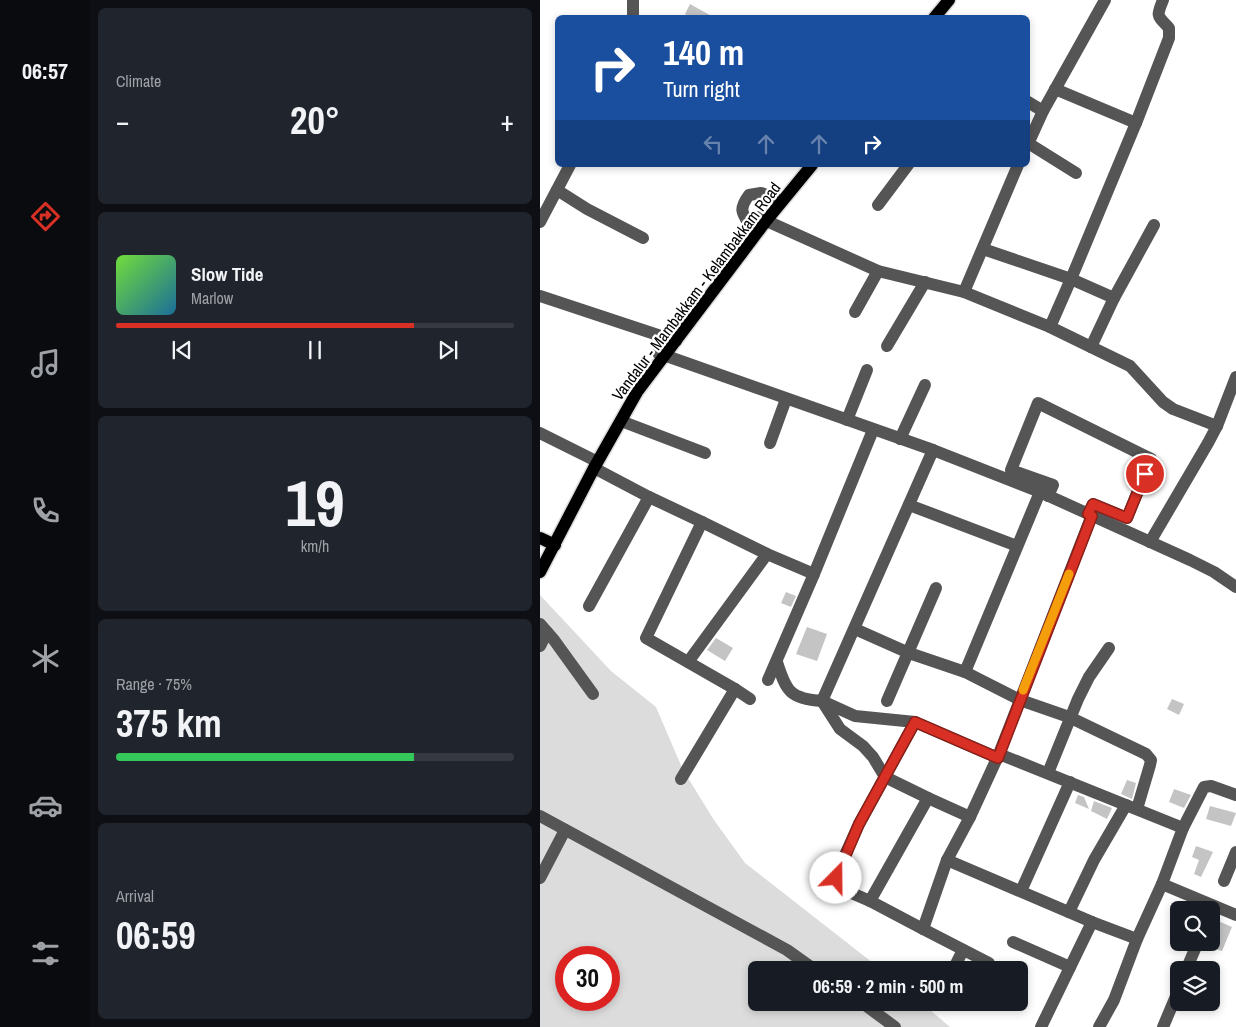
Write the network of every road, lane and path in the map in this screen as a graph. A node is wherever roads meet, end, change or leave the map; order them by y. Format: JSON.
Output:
{"nodes":[{"id":1,"x":633,"y":0,"type":"edge"},
{"id":2,"x":940,"y":0,"type":"edge"},
{"id":3,"x":949,"y":0,"type":"edge"},
{"id":4,"x":1105,"y":0,"type":"edge"},
{"id":5,"x":1163,"y":0,"type":"edge"},
{"id":6,"x":633,"y":15,"type":"edge"},
{"id":7,"x":928,"y":15,"type":"edge"},
{"id":8,"x":936,"y":15,"type":"edge"},
{"id":9,"x":1054,"y":89,"type":"junction"},
{"id":10,"x":1030,"y":103,"type":"edge"},
{"id":11,"x":1043,"y":111,"type":"junction"},
{"id":12,"x":1136,"y":123,"type":"junction"},
{"id":13,"x":1030,"y":140,"type":"edge"},
{"id":14,"x":1030,"y":145,"type":"edge"},
{"id":15,"x":569,"y":167,"type":"edge"},
{"id":16,"x":801,"y":167,"type":"edge"},
{"id":17,"x":810,"y":167,"type":"edge"},
{"id":18,"x":906,"y":167,"type":"edge"},
{"id":19,"x":1017,"y":167,"type":"edge"},
{"id":20,"x":1076,"y":173,"type":"dead end"},
{"id":21,"x":557,"y":190,"type":"junction"},
{"id":22,"x":775,"y":198,"type":"junction"},
{"id":23,"x":878,"y":205,"type":"dead end"},
{"id":24,"x":540,"y":222,"type":"edge"},
{"id":25,"x":758,"y":222,"type":"junction"},
{"id":26,"x":1154,"y":225,"type":"dead end"},
{"id":27,"x":643,"y":238,"type":"dead end"},
{"id":28,"x":983,"y":249,"type":"junction"},
{"id":29,"x":878,"y":271,"type":"junction"},
{"id":30,"x":1071,"y":279,"type":"junction"},
{"id":31,"x":925,"y":282,"type":"junction"},
{"id":32,"x":964,"y":292,"type":"junction"},
{"id":33,"x":540,"y":296,"type":"edge"},
{"id":34,"x":1114,"y":298,"type":"junction"},
{"id":35,"x":855,"y":312,"type":"dead end"},
{"id":36,"x":1050,"y":327,"type":"junction"},
{"id":37,"x":672,"y":339,"type":"junction"},
{"id":38,"x":887,"y":346,"type":"dead end"},
{"id":39,"x":1090,"y":347,"type":"junction"},
{"id":40,"x":661,"y":355,"type":"junction"},
{"id":41,"x":867,"y":370,"type":"dead end"},
{"id":42,"x":1236,"y":377,"type":"edge"},
{"id":43,"x":925,"y":385,"type":"dead end"},
{"id":44,"x":786,"y":399,"type":"junction"},
{"id":45,"x":847,"y":420,"type":"junction"},
{"id":46,"x":621,"y":421,"type":"junction"},
{"id":47,"x":1217,"y":426,"type":"junction"},
{"id":48,"x":873,"y":430,"type":"junction"},
{"id":49,"x":540,"y":434,"type":"edge"},
{"id":50,"x":900,"y":439,"type":"junction"},
{"id":51,"x":770,"y":443,"type":"dead end"},
{"id":52,"x":933,"y":450,"type":"junction"},
{"id":53,"x":705,"y":454,"type":"dead end"},
{"id":54,"x":593,"y":463,"type":"junction"},
{"id":55,"x":1044,"y":494,"type":"junction"},
{"id":56,"x":649,"y":497,"type":"junction"},
{"id":57,"x":909,"y":505,"type":"junction"},
{"id":58,"x":1090,"y":515,"type":"junction"},
{"id":59,"x":702,"y":522,"type":"junction"},
{"id":60,"x":548,"y":542,"type":"edge"},
{"id":61,"x":1150,"y":542,"type":"junction"},
{"id":62,"x":1017,"y":546,"type":"junction"},
{"id":63,"x":767,"y":554,"type":"junction"},
{"id":64,"x":540,"y":555,"type":"edge"},
{"id":65,"x":540,"y":572,"type":"edge"},
{"id":66,"x":814,"y":574,"type":"junction"},
{"id":67,"x":1236,"y":587,"type":"edge"},
{"id":68,"x":936,"y":588,"type":"dead end"},
{"id":69,"x":589,"y":606,"type":"dead end"},
{"id":70,"x":544,"y":628,"type":"edge"},
{"id":71,"x":854,"y":629,"type":"junction"},
{"id":72,"x":540,"y":646,"type":"edge"},
{"id":73,"x":1110,"y":648,"type":"dead end"},
{"id":74,"x":909,"y":653,"type":"junction"},
{"id":75,"x":688,"y":662,"type":"junction"},
{"id":76,"x":777,"y":662,"type":"junction"},
{"id":77,"x":964,"y":672,"type":"junction"},
{"id":78,"x":768,"y":680,"type":"dead end"},
{"id":79,"x":735,"y":689,"type":"junction"},
{"id":80,"x":593,"y":694,"type":"dead end"},
{"id":81,"x":750,"y":699,"type":"dead end"},
{"id":82,"x":1020,"y":700,"type":"junction"},
{"id":83,"x":822,"y":701,"type":"junction"},
{"id":84,"x":887,"y":701,"type":"dead end"},
{"id":85,"x":1069,"y":717,"type":"junction"},
{"id":86,"x":915,"y":722,"type":"junction"},
{"id":87,"x":998,"y":756,"type":"junction"},
{"id":88,"x":1048,"y":773,"type":"junction"},
{"id":89,"x":885,"y":777,"type":"junction"},
{"id":90,"x":680,"y":779,"type":"dead end"},
{"id":91,"x":1070,"y":782,"type":"junction"},
{"id":92,"x":1236,"y":795,"type":"edge"},
{"id":93,"x":928,"y":798,"type":"junction"},
{"id":94,"x":1131,"y":807,"type":"junction"},
{"id":95,"x":540,"y":816,"type":"edge"},
{"id":96,"x":970,"y":818,"type":"junction"},
{"id":97,"x":1183,"y":828,"type":"junction"},
{"id":98,"x":565,"y":830,"type":"junction"},
{"id":99,"x":1236,"y":852,"type":"edge"},
{"id":100,"x":948,"y":860,"type":"junction"},
{"id":101,"x":540,"y":878,"type":"edge"},
{"id":102,"x":1224,"y":881,"type":"dead end"},
{"id":103,"x":1162,"y":884,"type":"junction"},
{"id":104,"x":1021,"y":890,"type":"junction"},
{"id":105,"x":870,"y":901,"type":"junction"},
{"id":106,"x":1199,"y":901,"type":"edge"},
{"id":107,"x":1220,"y":910,"type":"edge"},
{"id":108,"x":1068,"y":912,"type":"junction"},
{"id":109,"x":1236,"y":915,"type":"edge"},
{"id":110,"x":1092,"y":922,"type":"junction"},
{"id":111,"x":923,"y":929,"type":"junction"},
{"id":112,"x":1138,"y":939,"type":"junction"},
{"id":113,"x":1013,"y":942,"type":"dead end"},
{"id":114,"x":963,"y":950,"type":"junction"},
{"id":115,"x":802,"y":961,"type":"edge"},
{"id":116,"x":958,"y":961,"type":"edge"},
{"id":117,"x":985,"y":961,"type":"edge"},
{"id":118,"x":1070,"y":967,"type":"junction"},
{"id":119,"x":1170,"y":1010,"type":"edge"},
{"id":120,"x":873,"y":1011,"type":"edge"},
{"id":121,"x":895,"y":1027,"type":"edge"},
{"id":122,"x":1041,"y":1027,"type":"edge"},
{"id":123,"x":1100,"y":1027,"type":"edge"},
{"id":124,"x":1163,"y":1027,"type":"edge"}],
"edges":[{"from":1,"to":6,"type":"street"},
{"from":2,"to":7,"type":"main road"},
{"from":3,"to":8,"type":"main road"},
{"from":4,"to":9,"type":"street"},
{"from":5,"to":12,"type":"street"},
{"from":9,"to":11,"type":"street"},
{"from":9,"to":12,"type":"street"},
{"from":10,"to":11,"type":"street"},
{"from":11,"to":13,"type":"street"},
{"from":12,"to":30,"type":"street"},
{"from":14,"to":20,"type":"street"},
{"from":15,"to":21,"type":"street"},
{"from":16,"to":22,"type":"main road","name":"Vandalur - Mambakkam - Kelambakkam Road"},
{"from":17,"to":25,"type":"main road","name":"Vandalur - Mambakkam - Kelambakkam Road"},
{"from":18,"to":23,"type":"street"},
{"from":19,"to":28,"type":"street"},
{"from":21,"to":24,"type":"street"},
{"from":21,"to":27,"type":"street"},
{"from":22,"to":25,"type":"main road","name":"Vandalur - Mambakkam - Kelambakkam Road"},
{"from":22,"to":25,"type":"street"},
{"from":25,"to":29,"type":"street"},
{"from":25,"to":37,"type":"main road","name":"Vandalur - Mambakkam - Kelambakkam Road"},
{"from":26,"to":34,"type":"street"},
{"from":28,"to":30,"type":"street"},
{"from":28,"to":32,"type":"street"},
{"from":29,"to":31,"type":"street"},
{"from":29,"to":35,"type":"street"},
{"from":30,"to":34,"type":"street"},
{"from":30,"to":36,"type":"street"},
{"from":31,"to":32,"type":"street"},
{"from":31,"to":38,"type":"street"},
{"from":32,"to":36,"type":"street"},
{"from":33,"to":37,"type":"street"},
{"from":34,"to":39,"type":"street"},
{"from":36,"to":39,"type":"street"},
{"from":37,"to":40,"type":"main road","name":"Vandalur - Mambakkam - Kelambakkam Road"},
{"from":39,"to":47,"type":"street"},
{"from":40,"to":44,"type":"street"},
{"from":40,"to":46,"type":"main road","name":"Vandalur - Mambakkam - Kelambakkam Road"},
{"from":40,"to":54,"type":"main road","name":"Vandalur - Mambakkam - Kelambakkam Road"},
{"from":41,"to":45,"type":"street"},
{"from":42,"to":47,"type":"street"},
{"from":43,"to":50,"type":"street"},
{"from":44,"to":45,"type":"street"},
{"from":44,"to":51,"type":"street"},
{"from":45,"to":48,"type":"street"},
{"from":46,"to":53,"type":"street"},
{"from":46,"to":54,"type":"main road","name":"Vandalur - Mambakkam - Kelambakkam Road"},
{"from":47,"to":61,"type":"street"},
{"from":48,"to":50,"type":"street"},
{"from":48,"to":66,"type":"street"},
{"from":49,"to":54,"type":"street"},
{"from":50,"to":52,"type":"street"},
{"from":52,"to":55,"type":"street"},
{"from":52,"to":57,"type":"street"},
{"from":54,"to":56,"type":"street"},
{"from":54,"to":60,"type":"main road","name":"Vandalur - Mambakkam - Kelambakkam Road"},
{"from":55,"to":58,"type":"street"},
{"from":55,"to":58,"type":"street"},
{"from":55,"to":62,"type":"street"},
{"from":56,"to":59,"type":"street"},
{"from":56,"to":69,"type":"street"},
{"from":57,"to":62,"type":"street"},
{"from":57,"to":71,"type":"street"},
{"from":58,"to":61,"type":"street"},
{"from":58,"to":82,"type":"street"},
{"from":59,"to":63,"type":"street"},
{"from":59,"to":75,"type":"street"},
{"from":60,"to":64,"type":"main road","name":"Vandalur - Mambakkam - Kelambakkam Road"},
{"from":60,"to":65,"type":"main road","name":"Vandalur - Mambakkam - Kelambakkam Road"},
{"from":61,"to":67,"type":"street"},
{"from":62,"to":77,"type":"street"},
{"from":63,"to":66,"type":"street"},
{"from":63,"to":75,"type":"street"},
{"from":66,"to":76,"type":"street"},
{"from":68,"to":74,"type":"street"},
{"from":70,"to":72,"type":"street"},
{"from":70,"to":80,"type":"street"},
{"from":71,"to":74,"type":"street"},
{"from":71,"to":83,"type":"street"},
{"from":73,"to":85,"type":"street"},
{"from":74,"to":77,"type":"street"},
{"from":74,"to":84,"type":"street"},
{"from":75,"to":79,"type":"street"},
{"from":76,"to":78,"type":"street"},
{"from":76,"to":83,"type":"street"},
{"from":77,"to":82,"type":"street"},
{"from":79,"to":81,"type":"street"},
{"from":79,"to":90,"type":"street"},
{"from":82,"to":85,"type":"street"},
{"from":82,"to":87,"type":"street"},
{"from":83,"to":86,"type":"street"},
{"from":83,"to":89,"type":"street"},
{"from":85,"to":88,"type":"street"},
{"from":85,"to":94,"type":"street"},
{"from":86,"to":87,"type":"street"},
{"from":86,"to":89,"type":"street"},
{"from":87,"to":88,"type":"street"},
{"from":87,"to":96,"type":"street"},
{"from":88,"to":91,"type":"street"},
{"from":89,"to":93,"type":"street"},
{"from":89,"to":105,"type":"street"},
{"from":91,"to":94,"type":"street"},
{"from":91,"to":104,"type":"street"},
{"from":92,"to":97,"type":"street"},
{"from":93,"to":96,"type":"street"},
{"from":93,"to":105,"type":"street"},
{"from":94,"to":97,"type":"street"},
{"from":94,"to":108,"type":"street"},
{"from":95,"to":98,"type":"street"},
{"from":96,"to":100,"type":"street"},
{"from":97,"to":103,"type":"street"},
{"from":98,"to":101,"type":"street"},
{"from":98,"to":115,"type":"street"},
{"from":99,"to":102,"type":"street"},
{"from":100,"to":104,"type":"street"},
{"from":100,"to":111,"type":"street"},
{"from":103,"to":106,"type":"street"},
{"from":103,"to":112,"type":"street"},
{"from":104,"to":108,"type":"street"},
{"from":105,"to":111,"type":"street"},
{"from":107,"to":109,"type":"street"},
{"from":108,"to":110,"type":"street"},
{"from":110,"to":112,"type":"street"},
{"from":110,"to":118,"type":"street"},
{"from":111,"to":114,"type":"street"},
{"from":112,"to":123,"type":"street"},
{"from":113,"to":118,"type":"street"},
{"from":114,"to":116,"type":"street"},
{"from":114,"to":117,"type":"street"},
{"from":118,"to":122,"type":"street"},
{"from":119,"to":124,"type":"street"},
{"from":120,"to":121,"type":"street"}]}
